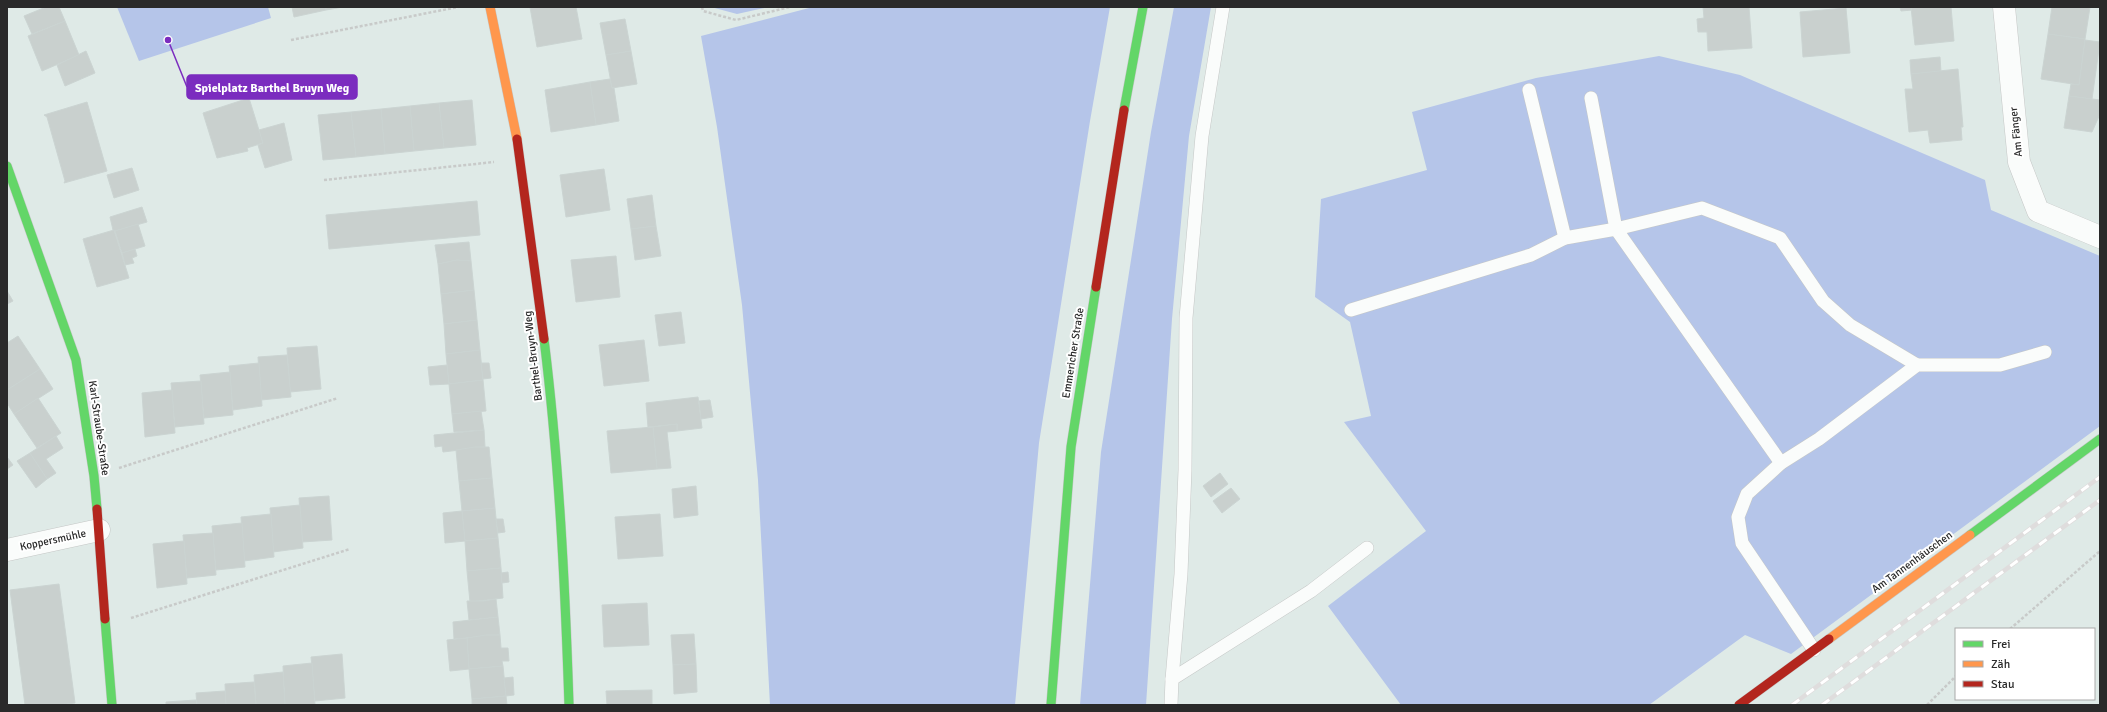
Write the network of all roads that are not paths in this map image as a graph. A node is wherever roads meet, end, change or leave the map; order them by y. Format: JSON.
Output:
{"nodes":[{"id":1,"x":490,"y":7,"type":"edge"},
{"id":2,"x":1144,"y":7,"type":"edge"},
{"id":3,"x":1223,"y":7,"type":"edge"},
{"id":4,"x":2004,"y":7,"type":"edge"},
{"id":5,"x":1528,"y":90,"type":"dead end"},
{"id":6,"x":1590,"y":98,"type":"dead end"},
{"id":7,"x":7,"y":166,"type":"edge"},
{"id":8,"x":1616,"y":229,"type":"junction"},
{"id":9,"x":2100,"y":237,"type":"edge"},
{"id":10,"x":1565,"y":238,"type":"junction"},
{"id":11,"x":1352,"y":310,"type":"dead end"},
{"id":12,"x":2045,"y":352,"type":"dead end"},
{"id":13,"x":1917,"y":365,"type":"junction"},
{"id":14,"x":2100,"y":439,"type":"edge"},
{"id":15,"x":1781,"y":463,"type":"junction"},
{"id":16,"x":98,"y":530,"type":"junction"},
{"id":17,"x":1368,"y":548,"type":"dead end"},
{"id":18,"x":7,"y":550,"type":"edge"},
{"id":19,"x":1814,"y":650,"type":"junction"},
{"id":20,"x":1172,"y":679,"type":"junction"},
{"id":21,"x":112,"y":705,"type":"edge"},
{"id":22,"x":569,"y":705,"type":"edge"},
{"id":23,"x":1051,"y":705,"type":"edge"},
{"id":24,"x":1171,"y":705,"type":"edge"},
{"id":25,"x":1739,"y":705,"type":"edge"}],
"edges":[{"from":1,"to":22,"type":"street","name":"Barthel-Bruyn-Weg"},
{"from":2,"to":23,"type":"street","name":"Emmericher Straße"},
{"from":3,"to":20,"type":"lane"},
{"from":4,"to":9,"type":"street","name":"Am Fänger"},
{"from":5,"to":10,"type":"lane"},
{"from":6,"to":8,"type":"lane"},
{"from":7,"to":16,"type":"street","name":"Karl-Straube-Straße"},
{"from":8,"to":10,"type":"lane"},
{"from":8,"to":13,"type":"lane"},
{"from":8,"to":15,"type":"lane"},
{"from":10,"to":11,"type":"lane"},
{"from":12,"to":13,"type":"lane"},
{"from":13,"to":15,"type":"lane"},
{"from":14,"to":19,"type":"street","name":"Am Tannenhäuschen"},
{"from":15,"to":19,"type":"lane"},
{"from":16,"to":18,"type":"street","name":"Koppersmühle"},
{"from":16,"to":21,"type":"street","name":"Karl-Straube-Straße"},
{"from":17,"to":20,"type":"lane"},
{"from":19,"to":25,"type":"street","name":"Am Tannenhäuschen"},
{"from":20,"to":24,"type":"lane"}]}
